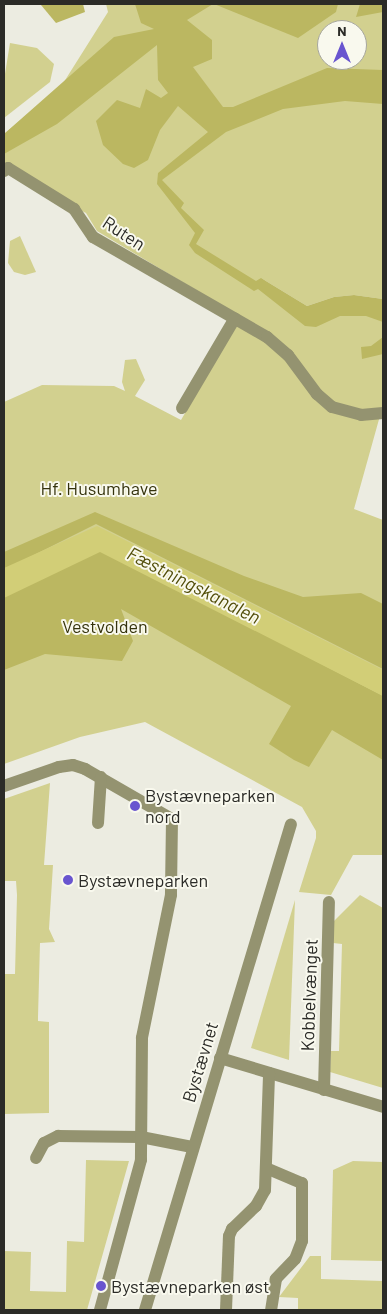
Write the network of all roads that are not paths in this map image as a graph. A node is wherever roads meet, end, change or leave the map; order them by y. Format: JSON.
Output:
{"nodes":[{"id":1,"x":4,"y":171,"type":"edge"},
{"id":2,"x":235,"y":318,"type":"junction"},
{"id":3,"x":182,"y":408,"type":"dead end"},
{"id":4,"x":383,"y":413,"type":"edge"},
{"id":5,"x":101,"y":777,"type":"junction"},
{"id":6,"x":4,"y":786,"type":"edge"},
{"id":7,"x":98,"y":823,"type":"dead end"},
{"id":8,"x":290,"y":824,"type":"dead end"},
{"id":9,"x":329,"y":902,"type":"dead end"},
{"id":10,"x":220,"y":1058,"type":"junction"},
{"id":11,"x":269,"y":1073,"type":"junction"},
{"id":12,"x":324,"y":1090,"type":"junction"},
{"id":13,"x":383,"y":1107,"type":"edge"},
{"id":14,"x":141,"y":1137,"type":"junction"},
{"id":15,"x":192,"y":1147,"type":"junction"},
{"id":16,"x":36,"y":1158,"type":"dead end"},
{"id":17,"x":266,"y":1168,"type":"junction"},
{"id":18,"x":100,"y":1310,"type":"edge"},
{"id":19,"x":145,"y":1310,"type":"edge"},
{"id":20,"x":226,"y":1310,"type":"edge"},
{"id":21,"x":271,"y":1310,"type":"edge"}],
"edges":[{"from":1,"to":2,"type":"street","name":"Ruten"},
{"from":2,"to":3,"type":"street"},
{"from":2,"to":4,"type":"street","name":"Ruten"},
{"from":5,"to":6,"type":"street"},
{"from":5,"to":7,"type":"street"},
{"from":5,"to":14,"type":"street"},
{"from":8,"to":10,"type":"street","name":"Bystævnet"},
{"from":9,"to":12,"type":"street","name":"Kobbelvænget"},
{"from":10,"to":11,"type":"street"},
{"from":10,"to":15,"type":"street","name":"Bystævnet"},
{"from":11,"to":12,"type":"street"},
{"from":11,"to":17,"type":"street"},
{"from":12,"to":13,"type":"street"},
{"from":14,"to":15,"type":"street"},
{"from":14,"to":16,"type":"street"},
{"from":14,"to":18,"type":"street"},
{"from":15,"to":19,"type":"street","name":"Bystævnet"},
{"from":17,"to":20,"type":"street"},
{"from":17,"to":21,"type":"street"}]}
